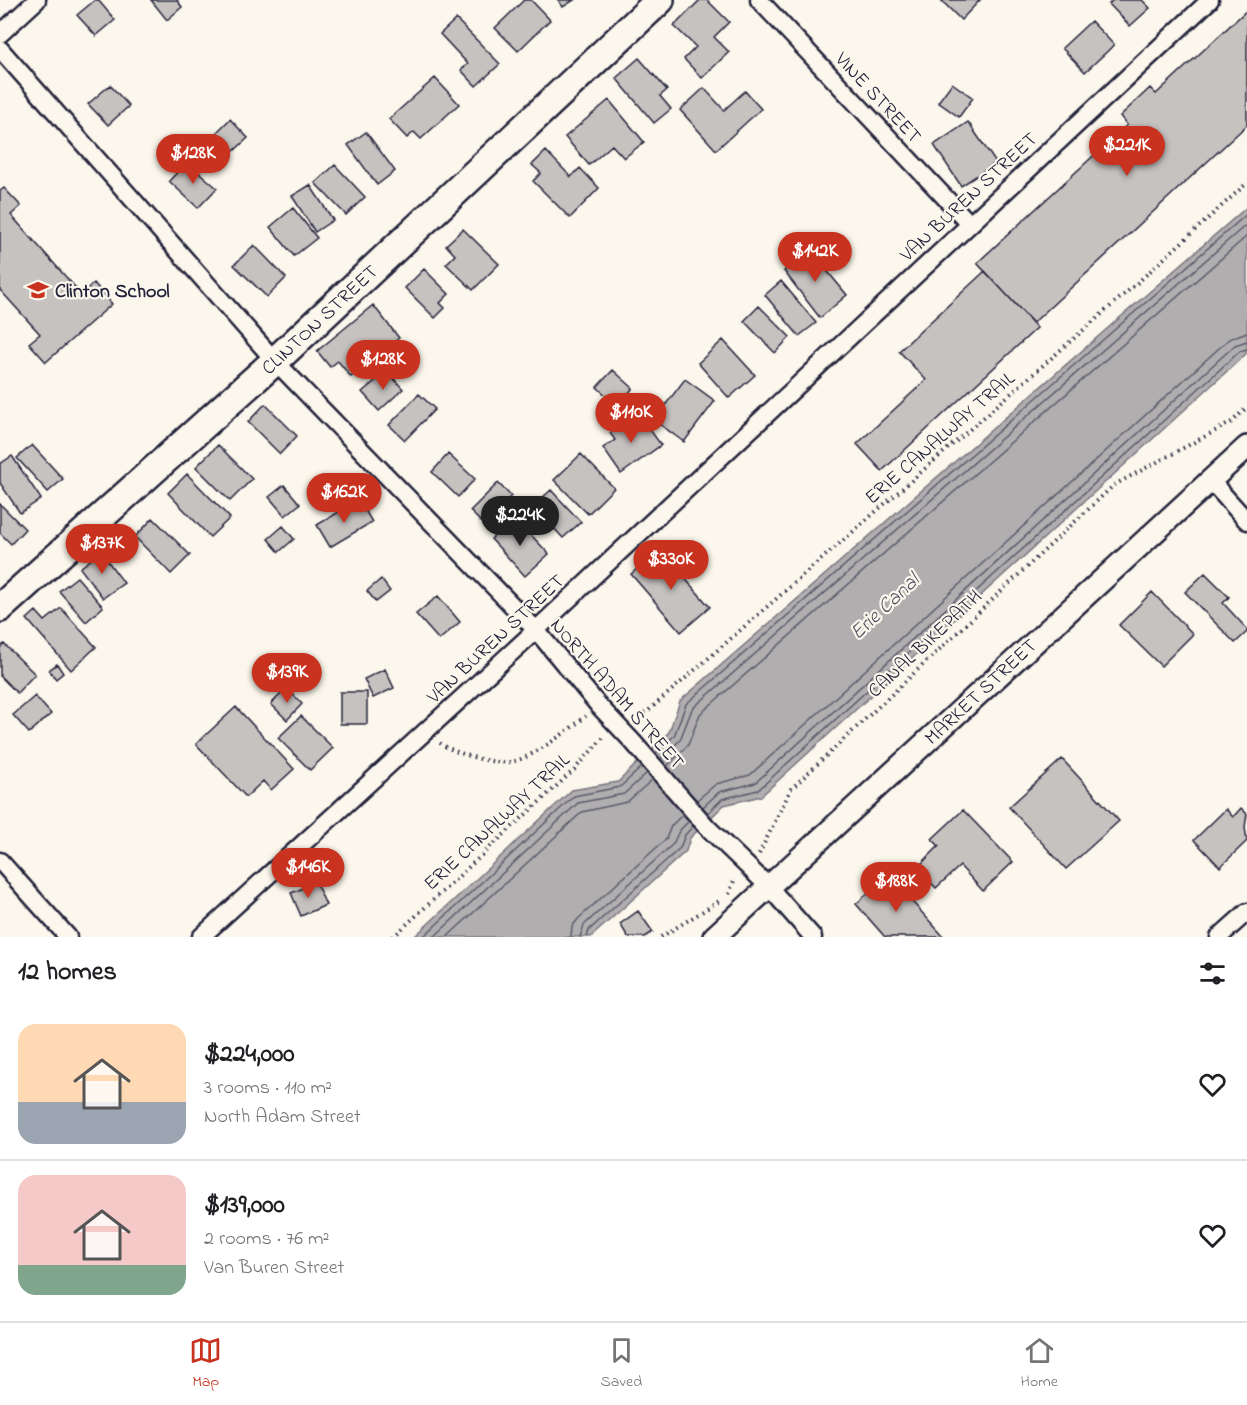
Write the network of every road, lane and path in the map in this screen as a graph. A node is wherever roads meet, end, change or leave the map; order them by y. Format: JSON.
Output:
{"nodes":[{"id":1,"x":37,"y":0,"type":"edge"},
{"id":2,"x":660,"y":0,"type":"edge"},
{"id":3,"x":759,"y":0,"type":"edge"},
{"id":4,"x":1210,"y":0,"type":"edge"},
{"id":5,"x":0,"y":33,"type":"edge"},
{"id":6,"x":0,"y":49,"type":"edge"},
{"id":7,"x":1247,"y":183,"type":"edge"},
{"id":8,"x":969,"y":223,"type":"junction"},
{"id":9,"x":275,"y":361,"type":"junction"},
{"id":10,"x":1247,"y":407,"type":"edge"},
{"id":11,"x":1247,"y":447,"type":"edge"},
{"id":12,"x":1210,"y":480,"type":"junction"},
{"id":13,"x":1247,"y":521,"type":"edge"},
{"id":14,"x":0,"y":608,"type":"edge"},
{"id":15,"x":536,"y":630,"type":"junction"},
{"id":16,"x":598,"y":706,"type":"junction"},
{"id":17,"x":648,"y":711,"type":"dead end"},
{"id":18,"x":618,"y":725,"type":"junction"},
{"id":19,"x":425,"y":731,"type":"junction"},
{"id":20,"x":0,"y":861,"type":"edge"},
{"id":21,"x":748,"y":867,"type":"junction"},
{"id":22,"x":768,"y":886,"type":"junction"},
{"id":23,"x":1247,"y":912,"type":"edge"},
{"id":24,"x":68,"y":937,"type":"edge"},
{"id":25,"x":201,"y":937,"type":"edge"},
{"id":26,"x":393,"y":937,"type":"edge"},
{"id":27,"x":661,"y":937,"type":"edge"},
{"id":28,"x":714,"y":937,"type":"edge"},
{"id":29,"x":813,"y":937,"type":"edge"},
{"id":30,"x":1219,"y":937,"type":"edge"}],
"edges":[{"from":1,"to":5,"type":"street"},
{"from":2,"to":9,"type":"main road","name":"CLINTON STREET"},
{"from":3,"to":8,"type":"street","name":"VINE STREET"},
{"from":4,"to":8,"type":"street","name":"VAN BUREN STREET"},
{"from":6,"to":9,"type":"street","name":"NORTH ADAM STREET"},
{"from":7,"to":17,"type":"path","name":"ERIE CANALWAY TRAIL"},
{"from":8,"to":15,"type":"street","name":"VAN BUREN STREET"},
{"from":9,"to":14,"type":"main road","name":"CLINTON STREET"},
{"from":9,"to":15,"type":"street","name":"NORTH ADAM STREET"},
{"from":10,"to":21,"type":"path","name":"CANAL BIKEPATH"},
{"from":11,"to":12,"type":"street","name":"MARKET STREET"},
{"from":12,"to":13,"type":"street"},
{"from":12,"to":22,"type":"street","name":"MARKET STREET"},
{"from":15,"to":16,"type":"street","name":"NORTH ADAM STREET"},
{"from":15,"to":19,"type":"street","name":"VAN BUREN STREET"},
{"from":16,"to":18,"type":"street","name":"NORTH ADAM STREET"},
{"from":16,"to":19,"type":"path"},
{"from":18,"to":21,"type":"street","name":"NORTH ADAM STREET"},
{"from":18,"to":26,"type":"path","name":"ERIE CANALWAY TRAIL"},
{"from":19,"to":25,"type":"street","name":"VAN BUREN STREET"},
{"from":20,"to":24,"type":"street"},
{"from":21,"to":22,"type":"street","name":"NORTH ADAM STREET"},
{"from":21,"to":27,"type":"path","name":"CANAL BIKEPATH"},
{"from":22,"to":28,"type":"street","name":"MARKET STREET"},
{"from":22,"to":29,"type":"street","name":"NORTH ADAM STREET"},
{"from":23,"to":30,"type":"street"}]}
